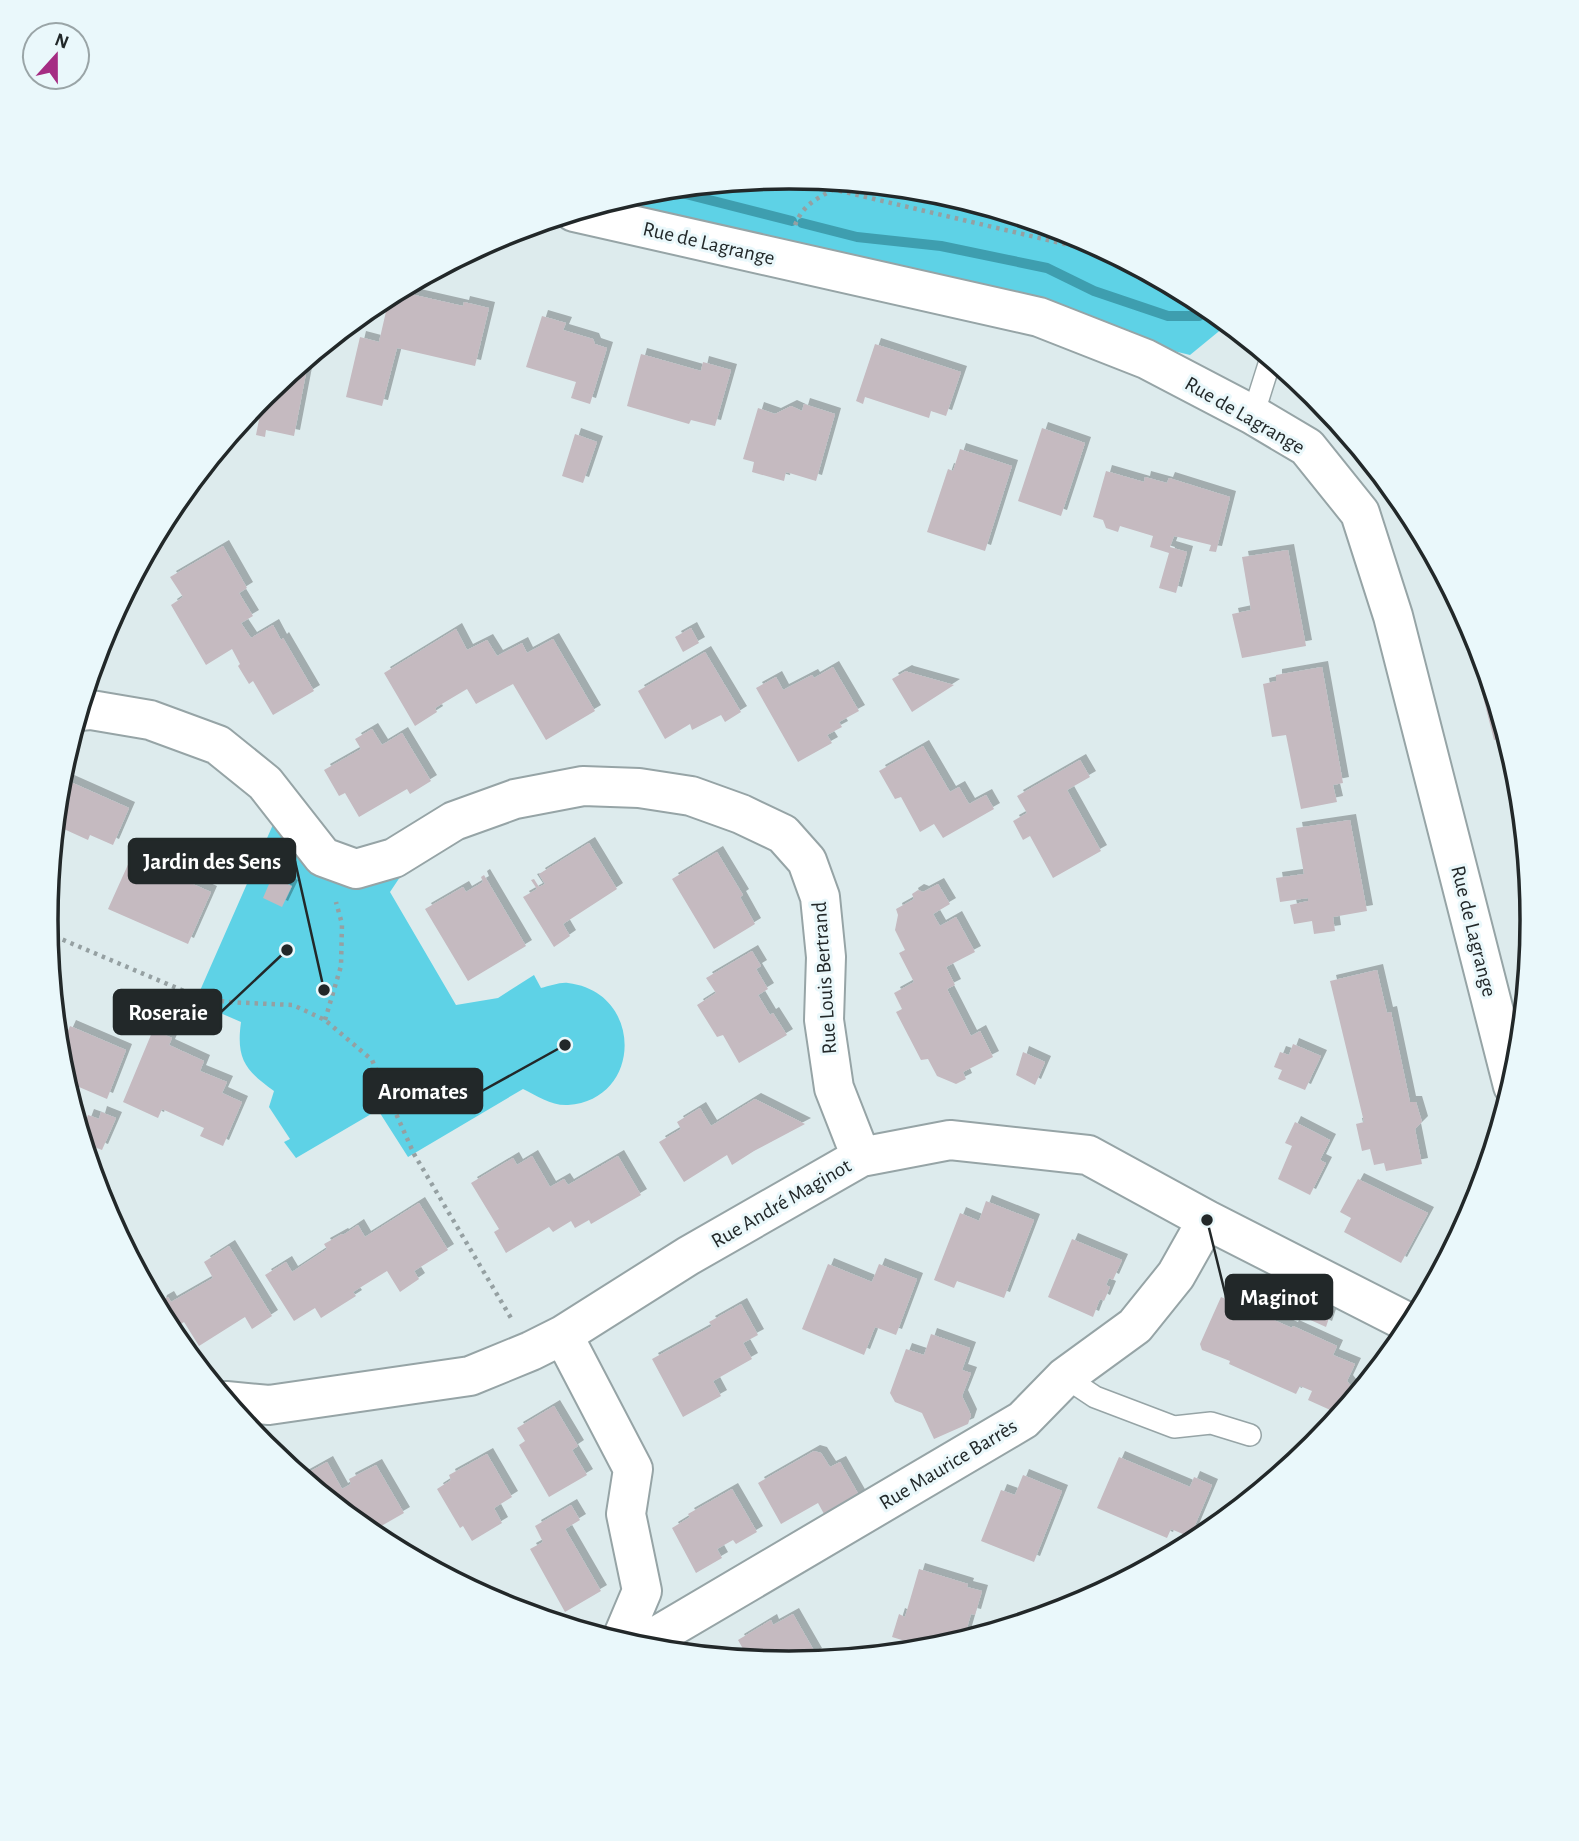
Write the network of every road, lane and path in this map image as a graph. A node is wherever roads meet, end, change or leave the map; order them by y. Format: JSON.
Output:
{"nodes":[{"id":1,"x":833,"y":190,"type":"edge"},
{"id":2,"x":841,"y":190,"type":"edge"},
{"id":3,"x":593,"y":216,"type":"edge"},
{"id":4,"x":1075,"y":246,"type":"edge"},
{"id":5,"x":790,"y":261,"type":"junction"},
{"id":6,"x":1268,"y":367,"type":"edge"},
{"id":7,"x":1253,"y":415,"type":"junction"},
{"id":8,"x":89,"y":710,"type":"edge"},
{"id":9,"x":323,"y":857,"type":"junction"},
{"id":10,"x":58,"y":938,"type":"edge"},
{"id":11,"x":324,"y":1020,"type":"junction"},
{"id":12,"x":1507,"y":1063,"type":"edge"},
{"id":13,"x":860,"y":1157,"type":"junction"},
{"id":14,"x":1207,"y":1220,"type":"junction"},
{"id":15,"x":1402,"y":1320,"type":"edge"},
{"id":16,"x":547,"y":1343,"type":"junction"},
{"id":17,"x":1065,"y":1377,"type":"junction"},
{"id":18,"x":238,"y":1402,"type":"edge"},
{"id":19,"x":1250,"y":1435,"type":"dead end"},
{"id":20,"x":625,"y":1633,"type":"edge"},
{"id":21,"x":652,"y":1639,"type":"edge"}],
"edges":[{"from":1,"to":5,"type":"path"},
{"from":2,"to":4,"type":"path"},
{"from":3,"to":5,"type":"street","name":"Rue de Lagrange"},
{"from":5,"to":7,"type":"street","name":"Rue de Lagrange"},
{"from":6,"to":7,"type":"lane"},
{"from":7,"to":12,"type":"street","name":"Rue de Lagrange"},
{"from":8,"to":9,"type":"street"},
{"from":9,"to":11,"type":"path"},
{"from":9,"to":13,"type":"street","name":"Rue Louis Bertrand"},
{"from":10,"to":11,"type":"path"},
{"from":11,"to":16,"type":"path"},
{"from":13,"to":14,"type":"street","name":"Rue André Maginot"},
{"from":13,"to":16,"type":"street","name":"Rue André Maginot"},
{"from":14,"to":15,"type":"street","name":"Rue André Maginot"},
{"from":14,"to":17,"type":"street","name":"Rue Maurice Barrès"},
{"from":16,"to":18,"type":"street","name":"Rue André Maginot"},
{"from":16,"to":20,"type":"street"},
{"from":17,"to":19,"type":"lane"},
{"from":17,"to":21,"type":"street","name":"Rue Maurice Barrès"}]}
